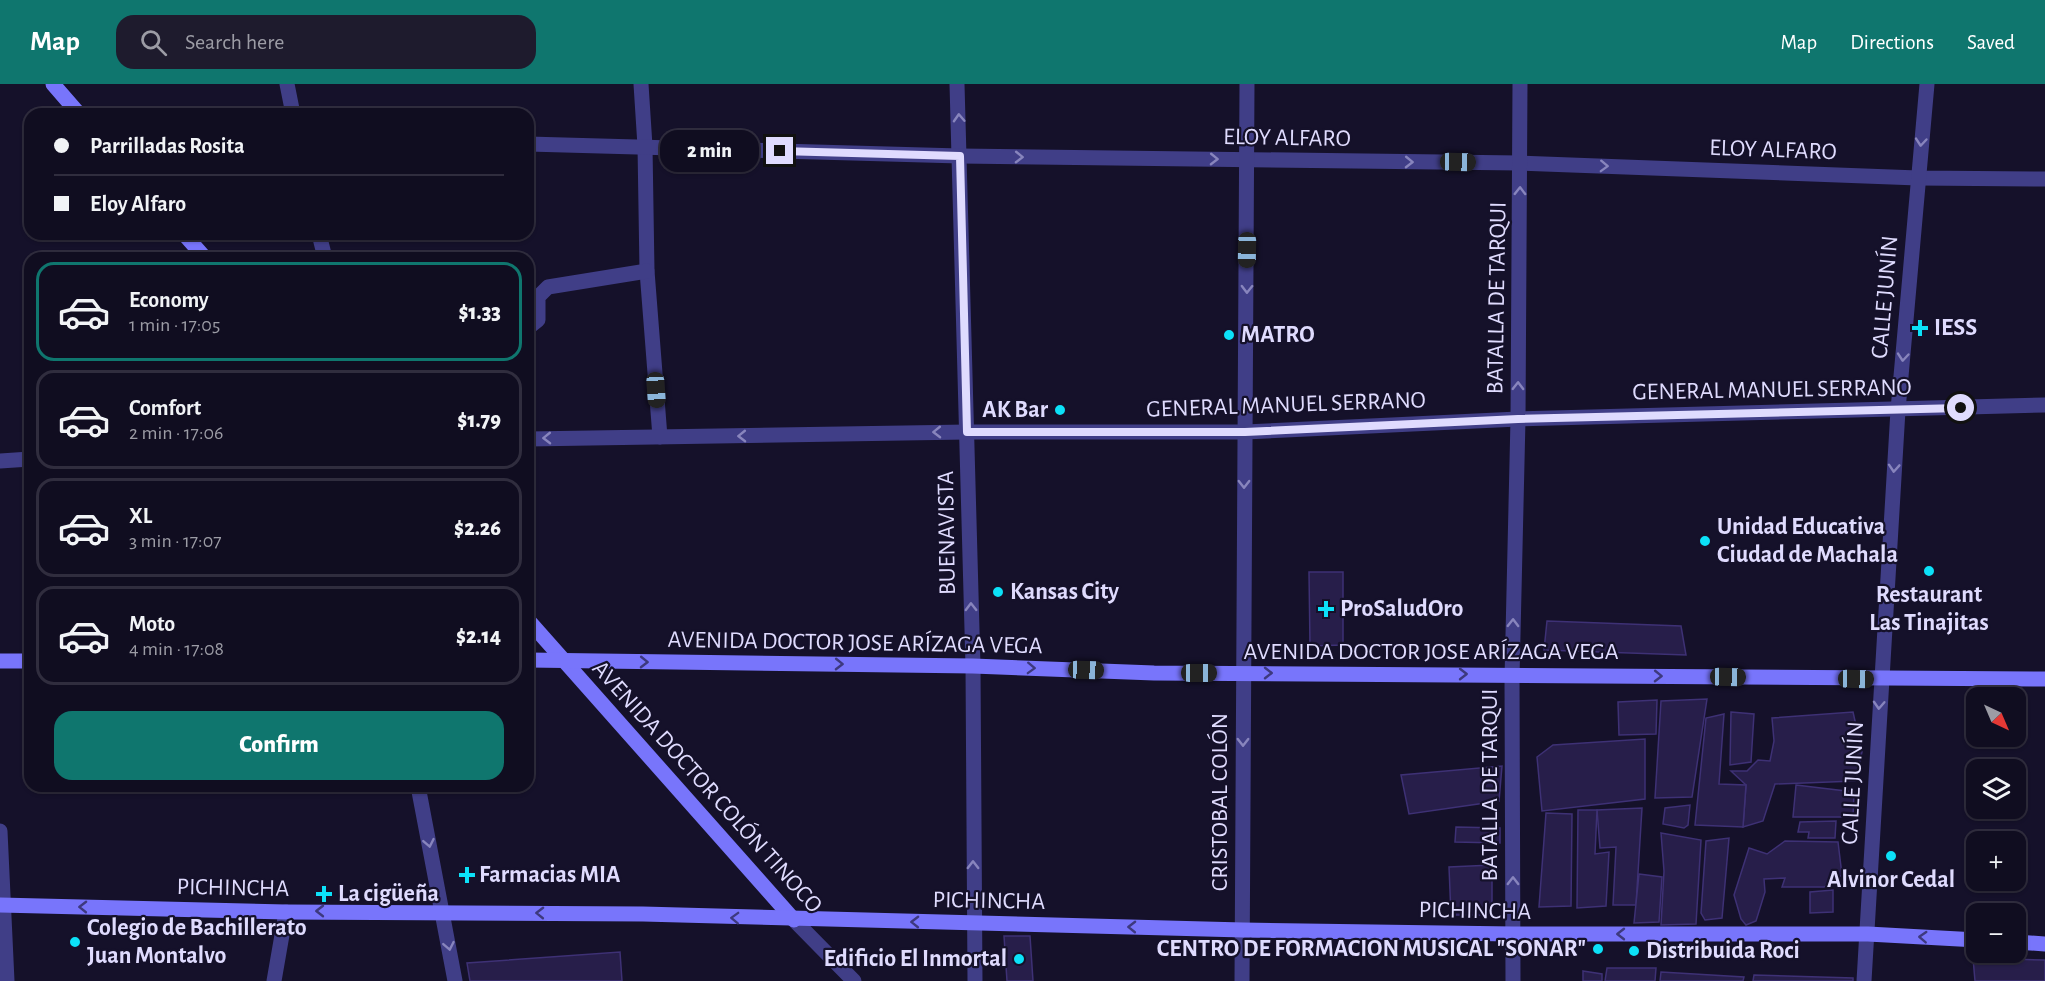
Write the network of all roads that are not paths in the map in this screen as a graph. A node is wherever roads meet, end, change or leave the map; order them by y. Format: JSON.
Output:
{"nodes":[{"id":1,"x":53,"y":84,"type":"edge"},
{"id":2,"x":287,"y":84,"type":"edge"},
{"id":3,"x":641,"y":84,"type":"edge"},
{"id":4,"x":957,"y":84,"type":"edge"},
{"id":5,"x":1247,"y":84,"type":"edge"},
{"id":6,"x":1520,"y":84,"type":"edge"},
{"id":7,"x":1927,"y":84,"type":"edge"},
{"id":8,"x":74,"y":108,"type":"edge"},
{"id":9,"x":292,"y":108,"type":"edge"},
{"id":10,"x":534,"y":144,"type":"edge"},
{"id":11,"x":645,"y":147,"type":"junction"},
{"id":12,"x":960,"y":156,"type":"junction"},
{"id":13,"x":1249,"y":159,"type":"junction"},
{"id":14,"x":1520,"y":163,"type":"junction"},
{"id":15,"x":1918,"y":178,"type":"junction"},
{"id":16,"x":2045,"y":179,"type":"edge"},
{"id":17,"x":189,"y":240,"type":"edge"},
{"id":18,"x":200,"y":252,"type":"edge"},
{"id":19,"x":647,"y":271,"type":"junction"},
{"id":20,"x":534,"y":323,"type":"edge"},
{"id":21,"x":2045,"y":405,"type":"edge"},
{"id":22,"x":1898,"y":410,"type":"junction"},
{"id":23,"x":1518,"y":419,"type":"junction"},
{"id":24,"x":967,"y":432,"type":"junction"},
{"id":25,"x":1245,"y":432,"type":"junction"},
{"id":26,"x":660,"y":437,"type":"junction"},
{"id":27,"x":534,"y":439,"type":"edge"},
{"id":28,"x":24,"y":459,"type":"edge"},
{"id":29,"x":0,"y":460,"type":"edge"},
{"id":30,"x":534,"y":627,"type":"edge"},
{"id":31,"x":534,"y":660,"type":"edge"},
{"id":32,"x":0,"y":661,"type":"edge"},
{"id":33,"x":24,"y":661,"type":"edge"},
{"id":34,"x":565,"y":661,"type":"junction"},
{"id":35,"x":973,"y":666,"type":"junction"},
{"id":36,"x":1243,"y":673,"type":"junction"},
{"id":37,"x":1512,"y":674,"type":"junction"},
{"id":38,"x":1880,"y":679,"type":"junction"},
{"id":39,"x":2045,"y":679,"type":"edge"},
{"id":40,"x":419,"y":792,"type":"edge"},
{"id":41,"x":0,"y":831,"type":"edge"},
{"id":42,"x":2,"y":905,"type":"edge"},
{"id":43,"x":442,"y":911,"type":"junction"},
{"id":44,"x":286,"y":912,"type":"junction"},
{"id":45,"x":794,"y":920,"type":"junction"},
{"id":46,"x":973,"y":923,"type":"junction"},
{"id":47,"x":1243,"y":930,"type":"junction"},
{"id":48,"x":1513,"y":934,"type":"junction"},
{"id":49,"x":1868,"y":934,"type":"junction"},
{"id":50,"x":1966,"y":939,"type":"edge"},
{"id":51,"x":2026,"y":943,"type":"edge"},
{"id":52,"x":2045,"y":944,"type":"edge"},
{"id":53,"x":7,"y":981,"type":"edge"},
{"id":54,"x":274,"y":981,"type":"edge"},
{"id":55,"x":455,"y":981,"type":"edge"},
{"id":56,"x":854,"y":981,"type":"edge"},
{"id":57,"x":975,"y":981,"type":"edge"},
{"id":58,"x":1242,"y":981,"type":"edge"},
{"id":59,"x":1513,"y":981,"type":"edge"},
{"id":60,"x":1864,"y":981,"type":"edge"}],
"edges":[{"from":1,"to":8,"type":"main road"},
{"from":2,"to":9,"type":"street"},
{"from":3,"to":11,"type":"street"},
{"from":12,"to":4,"type":"street","name":"BUENAVISTA","one_way":true},
{"from":5,"to":13,"type":"street","name":"CRISTOBAL COLÓN"},
{"from":6,"to":14,"type":"street","name":"BATALLA DE TARQUI"},
{"from":7,"to":15,"type":"street","name":"CALLE JUNÍN","one_way":true},
{"from":10,"to":11,"type":"street","name":"ELOY ALFARO"},
{"from":11,"to":12,"type":"street","name":"ELOY ALFARO"},
{"from":11,"to":19,"type":"street"},
{"from":12,"to":13,"type":"street","name":"ELOY ALFARO","one_way":true},
{"from":12,"to":24,"type":"street","name":"BUENAVISTA"},
{"from":13,"to":14,"type":"street","name":"ELOY ALFARO","one_way":true},
{"from":13,"to":25,"type":"street","name":"CRISTOBAL COLÓN","one_way":true},
{"from":14,"to":15,"type":"street","name":"ELOY ALFARO","one_way":true},
{"from":23,"to":14,"type":"street","name":"BATALLA DE TARQUI","one_way":true},
{"from":15,"to":16,"type":"street","name":"ELOY ALFARO"},
{"from":15,"to":22,"type":"street","name":"CALLE JUNÍN","one_way":true},
{"from":17,"to":18,"type":"main road"},
{"from":19,"to":20,"type":"street"},
{"from":19,"to":26,"type":"street"},
{"from":21,"to":22,"type":"street","name":"GENERAL MANUEL SERRANO"},
{"from":22,"to":23,"type":"street","name":"GENERAL MANUEL SERRANO"},
{"from":22,"to":38,"type":"street","name":"CALLE JUNÍN","one_way":true},
{"from":23,"to":25,"type":"street","name":"GENERAL MANUEL SERRANO"},
{"from":37,"to":23,"type":"street","name":"BATALLA DE TARQUI","one_way":true},
{"from":24,"to":25,"type":"street","name":"GENERAL MANUEL SERRANO"},
{"from":24,"to":26,"type":"street","name":"GENERAL MANUEL SERRANO","one_way":true},
{"from":35,"to":24,"type":"street","name":"BUENAVISTA","one_way":true},
{"from":25,"to":36,"type":"street","name":"CRISTOBAL COLÓN","one_way":true},
{"from":26,"to":27,"type":"street","name":"GENERAL MANUEL SERRANO","one_way":true},
{"from":28,"to":29,"type":"street"},
{"from":30,"to":34,"type":"main road","name":"AVENIDA DOCTOR COLÓN TINOCO"},
{"from":31,"to":34,"type":"main road","name":"AVENIDA DOCTOR JOSE ARÍZAGA VEGA"},
{"from":32,"to":33,"type":"main road"},
{"from":34,"to":35,"type":"main road","name":"AVENIDA DOCTOR JOSE ARÍZAGA VEGA","one_way":true},
{"from":34,"to":45,"type":"main road","name":"AVENIDA DOCTOR COLÓN TINOCO"},
{"from":35,"to":36,"type":"main road","name":"AVENIDA DOCTOR JOSE ARÍZAGA VEGA","one_way":true},
{"from":46,"to":35,"type":"street","name":"BUENAVISTA","one_way":true},
{"from":36,"to":37,"type":"main road","name":"AVENIDA DOCTOR JOSE ARÍZAGA VEGA","one_way":true},
{"from":36,"to":47,"type":"street","name":"CRISTOBAL COLÓN","one_way":true},
{"from":37,"to":38,"type":"main road","name":"AVENIDA DOCTOR JOSE ARÍZAGA VEGA","one_way":true},
{"from":48,"to":37,"type":"street","name":"BATALLA DE TARQUI","one_way":true},
{"from":38,"to":39,"type":"main road","name":"AVENIDA DOCTOR JOSE ARÍZAGA VEGA"},
{"from":38,"to":49,"type":"street","name":"CALLE JUNÍN","one_way":true},
{"from":40,"to":43,"type":"street","one_way":true},
{"from":41,"to":42,"type":"street"},
{"from":44,"to":42,"type":"main road","name":"PICHINCHA","one_way":true},
{"from":42,"to":53,"type":"street"},
{"from":43,"to":44,"type":"main road","name":"PICHINCHA","one_way":true},
{"from":45,"to":43,"type":"main road","name":"PICHINCHA","one_way":true},
{"from":43,"to":55,"type":"street","one_way":true},
{"from":44,"to":54,"type":"street"},
{"from":46,"to":45,"type":"main road","name":"PICHINCHA","one_way":true},
{"from":45,"to":56,"type":"street","name":"AVENIDA DOCTOR COLÓN TINOCO"},
{"from":47,"to":46,"type":"main road","name":"PICHINCHA","one_way":true},
{"from":46,"to":57,"type":"street","name":"BUENAVISTA"},
{"from":47,"to":48,"type":"main road","name":"PICHINCHA"},
{"from":47,"to":58,"type":"street","name":"CRISTOBAL COLÓN"},
{"from":49,"to":48,"type":"main road","name":"PICHINCHA","one_way":true},
{"from":48,"to":59,"type":"street","name":"BATALLA DE TARQUI"},
{"from":50,"to":49,"type":"main road","name":"PICHINCHA","one_way":true},
{"from":49,"to":60,"type":"street","name":"CALLE JUNÍN"},
{"from":51,"to":52,"type":"main road"}]}
